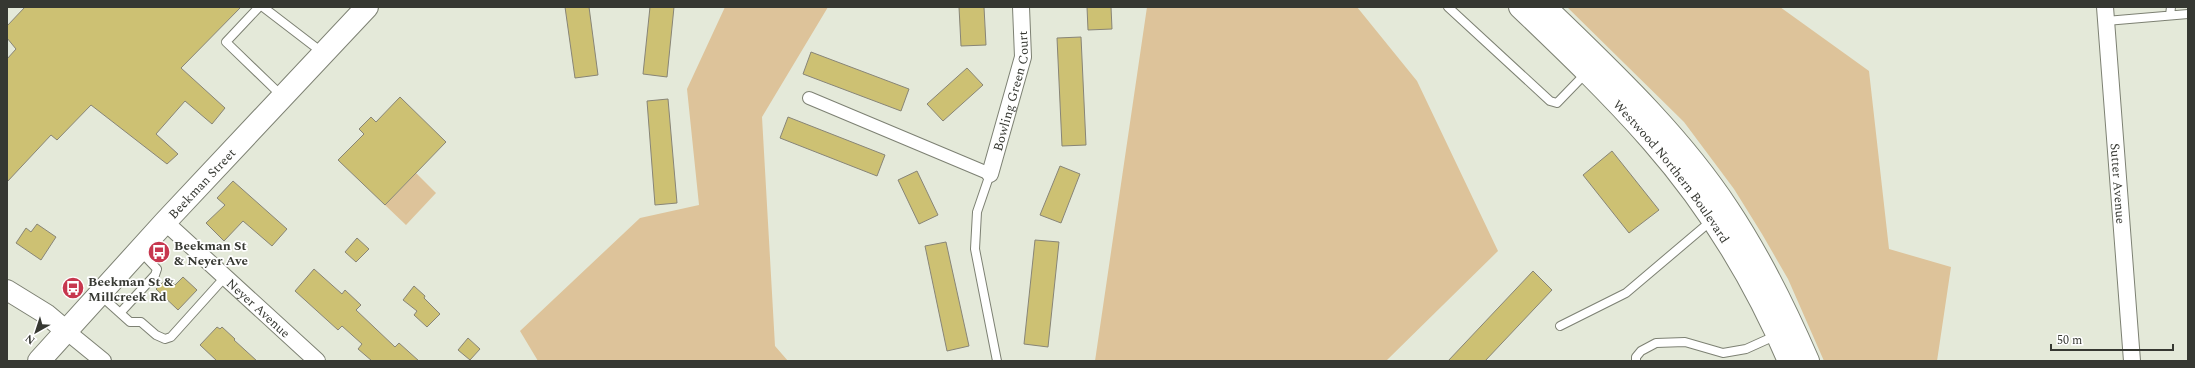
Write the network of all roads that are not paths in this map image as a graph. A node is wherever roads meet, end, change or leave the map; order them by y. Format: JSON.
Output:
{"nodes":[{"id":1,"x":259,"y":7,"type":"edge"},
{"id":2,"x":263,"y":7,"type":"edge"},
{"id":3,"x":367,"y":7,"type":"edge"},
{"id":4,"x":1021,"y":7,"type":"edge"},
{"id":5,"x":1448,"y":7,"type":"edge"},
{"id":6,"x":1520,"y":7,"type":"edge"},
{"id":7,"x":1545,"y":7,"type":"edge"},
{"id":8,"x":2171,"y":11,"type":"edge"},
{"id":9,"x":2105,"y":14,"type":"edge"},
{"id":10,"x":2188,"y":14,"type":"edge"},
{"id":11,"x":324,"y":54,"type":"junction"},
{"id":12,"x":1593,"y":66,"type":"junction"},
{"id":13,"x":283,"y":97,"type":"junction"},
{"id":14,"x":809,"y":98,"type":"dead end"},
{"id":15,"x":990,"y":174,"type":"junction"},
{"id":16,"x":1720,"y":214,"type":"junction"},
{"id":17,"x":165,"y":222,"type":"junction"},
{"id":18,"x":139,"y":250,"type":"junction"},
{"id":19,"x":225,"y":277,"type":"junction"},
{"id":20,"x":7,"y":290,"type":"edge"},
{"id":21,"x":99,"y":294,"type":"junction"},
{"id":22,"x":120,"y":313,"type":"junction"},
{"id":23,"x":1560,"y":326,"type":"dead end"},
{"id":24,"x":1785,"y":329,"type":"junction"},
{"id":25,"x":65,"y":330,"type":"junction"},
{"id":26,"x":39,"y":361,"type":"edge"},
{"id":27,"x":103,"y":361,"type":"edge"},
{"id":28,"x":317,"y":361,"type":"edge"},
{"id":29,"x":998,"y":361,"type":"edge"},
{"id":30,"x":1636,"y":361,"type":"edge"},
{"id":31,"x":1789,"y":361,"type":"edge"},
{"id":32,"x":1808,"y":361,"type":"edge"},
{"id":33,"x":2132,"y":361,"type":"edge"}],
"edges":[{"from":1,"to":13,"type":"lane"},
{"from":2,"to":11,"type":"lane"},
{"from":3,"to":11,"type":"main road","name":"Beekman Street"},
{"from":4,"to":15,"type":"street","name":"Bowling Green Court"},
{"from":5,"to":12,"type":"lane"},
{"from":6,"to":12,"type":"main road","name":"Westwood Northern Boulevard"},
{"from":7,"to":12,"type":"main road","name":"Westwood Northern Boulevard"},
{"from":8,"to":9,"type":"lane"},
{"from":8,"to":10,"type":"lane"},
{"from":9,"to":33,"type":"street","name":"Sutter Avenue"},
{"from":11,"to":13,"type":"main road","name":"Beekman Street"},
{"from":12,"to":16,"type":"main road","name":"Westwood Northern Boulevard"},
{"from":13,"to":17,"type":"main road","name":"Beekman Street"},
{"from":14,"to":15,"type":"street"},
{"from":15,"to":29,"type":"lane"},
{"from":16,"to":23,"type":"lane"},
{"from":16,"to":24,"type":"main road","name":"Westwood Northern Boulevard"},
{"from":17,"to":18,"type":"main road","name":"Beekman Street"},
{"from":17,"to":19,"type":"street","name":"Neyer Avenue"},
{"from":18,"to":21,"type":"main road","name":"Beekman Street"},
{"from":18,"to":22,"type":"lane"},
{"from":19,"to":22,"type":"lane"},
{"from":19,"to":28,"type":"street","name":"Neyer Avenue"},
{"from":20,"to":25,"type":"street"},
{"from":21,"to":22,"type":"lane"},
{"from":21,"to":25,"type":"main road","name":"Beekman Street"},
{"from":24,"to":30,"type":"lane"},
{"from":24,"to":31,"type":"main road","name":"Westwood Northern Boulevard"},
{"from":24,"to":32,"type":"main road","name":"Westwood Northern Boulevard"},
{"from":25,"to":26,"type":"main road","name":"Beekman Street"},
{"from":25,"to":27,"type":"street"}]}
